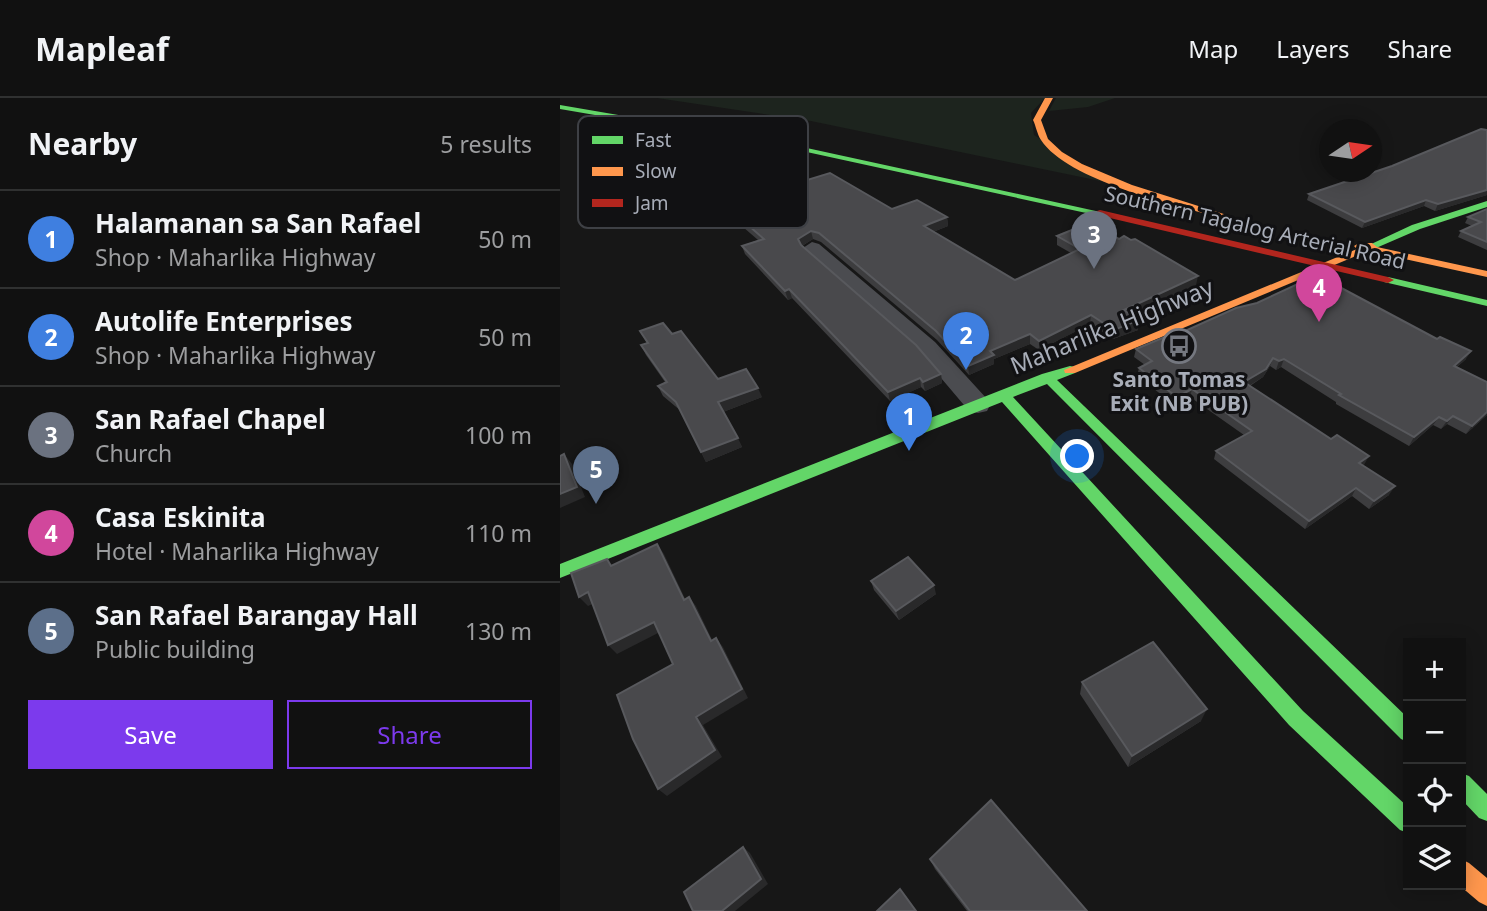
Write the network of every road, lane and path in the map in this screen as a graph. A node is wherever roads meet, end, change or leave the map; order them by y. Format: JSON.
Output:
{"nodes":[{"id":1,"x":1049,"y":98,"type":"edge"},
{"id":2,"x":560,"y":107,"type":"edge"},
{"id":3,"x":609,"y":116,"type":"edge"},
{"id":4,"x":808,"y":153,"type":"edge"},
{"id":5,"x":1083,"y":185,"type":"dead end"},
{"id":6,"x":1487,"y":204,"type":"edge"},
{"id":7,"x":1342,"y":242,"type":"dead end"},
{"id":8,"x":812,"y":248,"type":"dead end"},
{"id":9,"x":1487,"y":274,"type":"edge"},
{"id":10,"x":1487,"y":303,"type":"edge"},
{"id":11,"x":1046,"y":377,"type":"junction"},
{"id":12,"x":1003,"y":395,"type":"junction"},
{"id":13,"x":978,"y":405,"type":"junction"},
{"id":14,"x":560,"y":571,"type":"edge"},
{"id":15,"x":1403,"y":727,"type":"edge"},
{"id":16,"x":1466,"y":789,"type":"edge"},
{"id":17,"x":1487,"y":810,"type":"edge"},
{"id":18,"x":1403,"y":817,"type":"edge"},
{"id":19,"x":1466,"y":875,"type":"edge"},
{"id":20,"x":1487,"y":894,"type":"edge"}],
"edges":[{"from":1,"to":5,"type":"highway","name":"Southern Tagalog Arterial Road"},
{"from":2,"to":3,"type":"highway","name":"Southern Tagalog Arterial Road"},
{"from":4,"to":10,"type":"highway","name":"Southern Tagalog Arterial Road"},
{"from":6,"to":11,"type":"highway","name":"Maharlika Highway"},
{"from":7,"to":9,"type":"highway","name":"Southern Tagalog Arterial Road"},
{"from":8,"to":13,"type":"street"},
{"from":11,"to":12,"type":"highway","name":"Maharlika Highway"},
{"from":11,"to":15,"type":"highway"},
{"from":12,"to":13,"type":"highway","name":"Maharlika Highway"},
{"from":12,"to":18,"type":"highway"},
{"from":13,"to":14,"type":"highway","name":"Maharlika Highway"},
{"from":16,"to":17,"type":"highway"},
{"from":19,"to":20,"type":"highway"}]}
